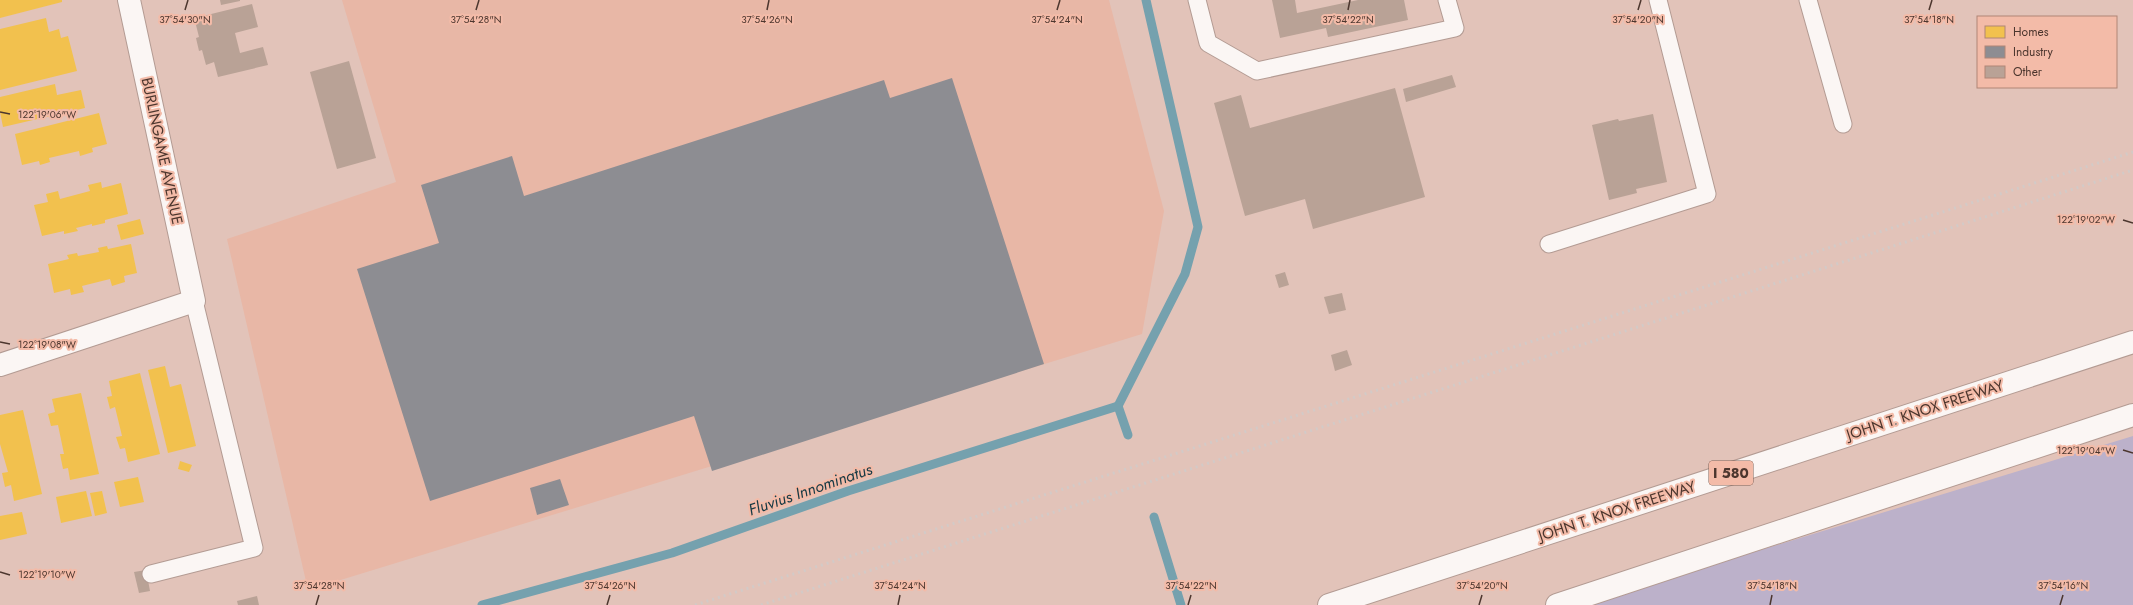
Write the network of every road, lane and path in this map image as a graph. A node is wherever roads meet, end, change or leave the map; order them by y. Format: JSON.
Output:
{"nodes":[{"id":1,"x":129,"y":0,"type":"edge"},
{"id":2,"x":1197,"y":0,"type":"edge"},
{"id":3,"x":1447,"y":0,"type":"edge"},
{"id":4,"x":1658,"y":0,"type":"edge"},
{"id":5,"x":1808,"y":0,"type":"edge"},
{"id":6,"x":1842,"y":124,"type":"dead end"},
{"id":7,"x":1549,"y":244,"type":"dead end"},
{"id":8,"x":194,"y":301,"type":"junction"},
{"id":9,"x":2133,"y":342,"type":"edge"},
{"id":10,"x":0,"y":365,"type":"edge"},
{"id":11,"x":2133,"y":415,"type":"edge"},
{"id":12,"x":150,"y":574,"type":"dead end"},
{"id":13,"x":1329,"y":605,"type":"edge"},
{"id":14,"x":1557,"y":605,"type":"edge"}],
"edges":[{"from":1,"to":8,"type":"main road","name":"BURLINGAME AVENUE"},
{"from":2,"to":3,"type":"lane"},
{"from":4,"to":7,"type":"lane"},
{"from":5,"to":6,"type":"lane"},
{"from":8,"to":10,"type":"main road"},
{"from":8,"to":12,"type":"lane"},
{"from":9,"to":13,"type":"main road","name":"JOHN T. KNOX FREEWAY","number":"I 580"},
{"from":11,"to":14,"type":"main road"}]}
